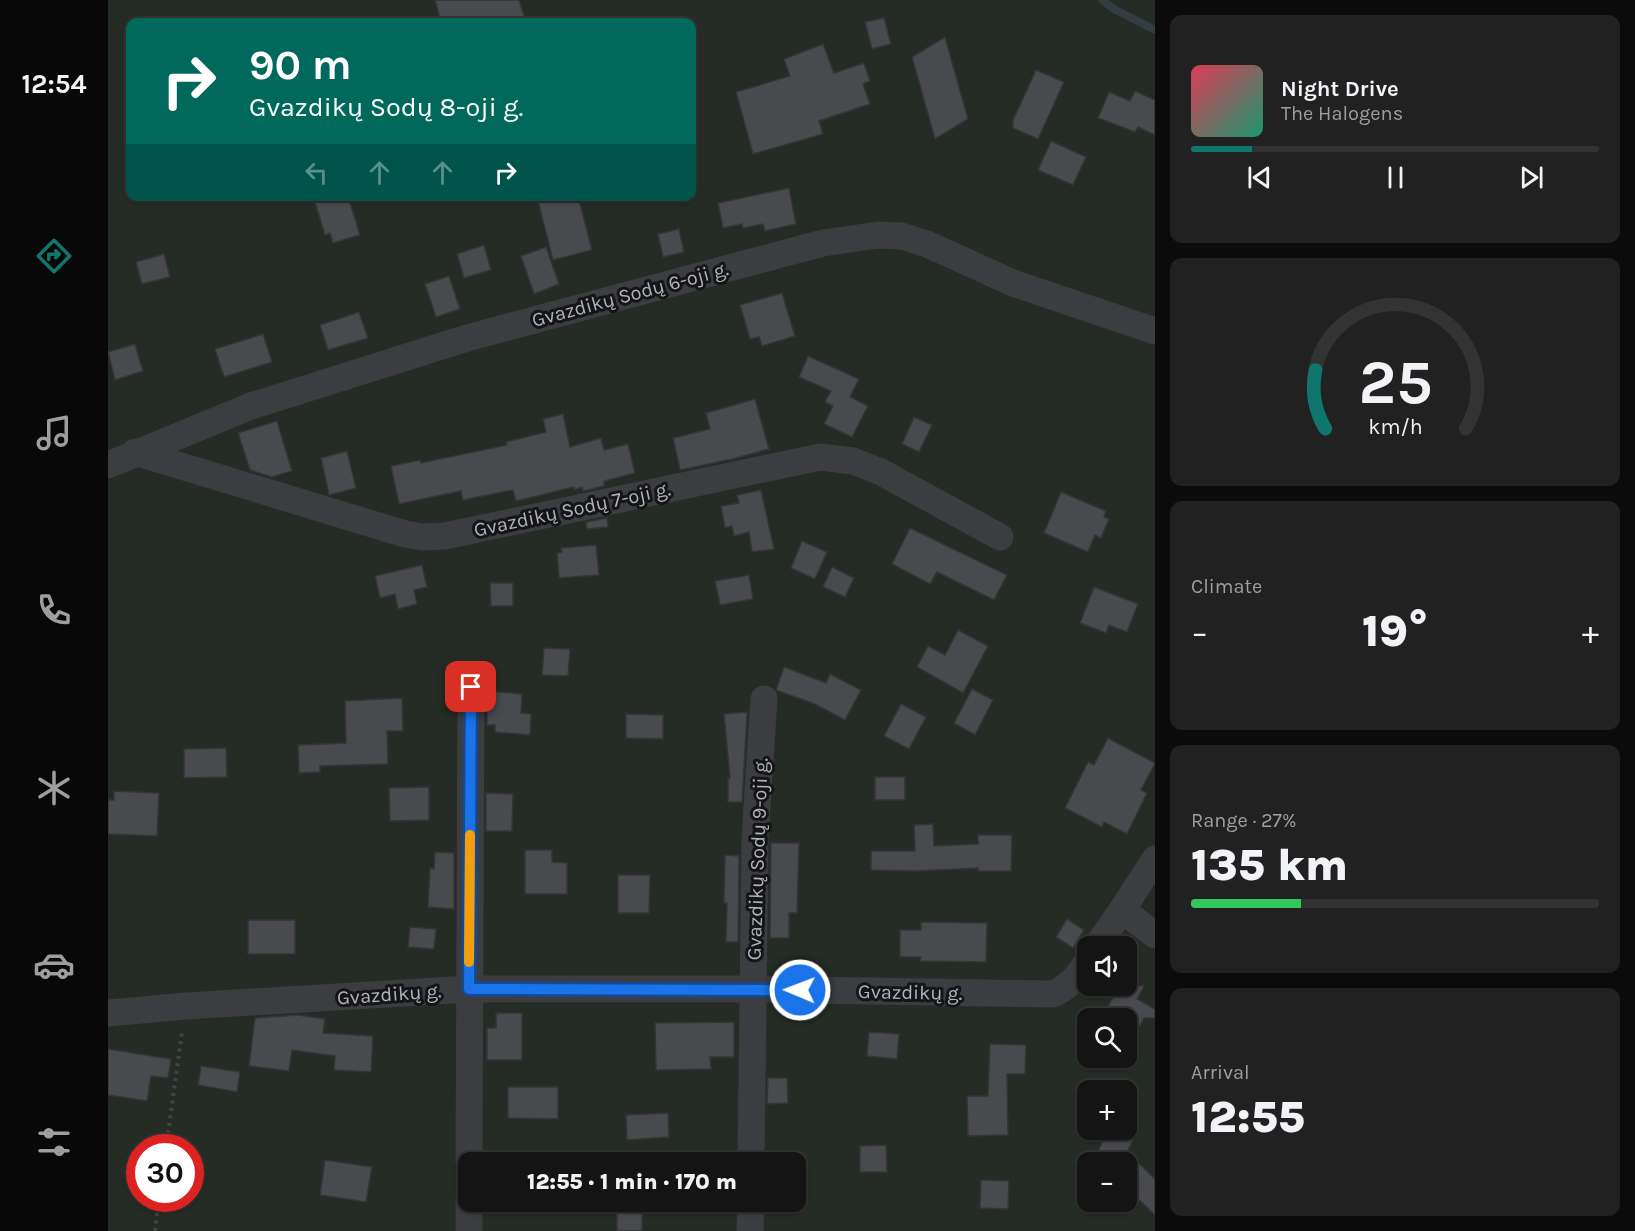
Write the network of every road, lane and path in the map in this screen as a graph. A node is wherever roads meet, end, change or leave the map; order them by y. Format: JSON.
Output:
{"nodes":[{"id":1,"x":1155,"y":331,"type":"edge"},
{"id":2,"x":135,"y":452,"type":"junction"},
{"id":3,"x":108,"y":465,"type":"edge"},
{"id":4,"x":1000,"y":537,"type":"dead end"},
{"id":5,"x":471,"y":687,"type":"dead end"},
{"id":6,"x":764,"y":699,"type":"dead end"},
{"id":7,"x":1155,"y":859,"type":"edge"},
{"id":8,"x":1122,"y":910,"type":"junction"},
{"id":9,"x":1155,"y":935,"type":"edge"},
{"id":10,"x":1104,"y":936,"type":"edge"},
{"id":11,"x":1077,"y":978,"type":"edge"},
{"id":12,"x":469,"y":989,"type":"junction"},
{"id":13,"x":754,"y":989,"type":"junction"},
{"id":14,"x":186,"y":1006,"type":"junction"},
{"id":15,"x":108,"y":1013,"type":"edge"},
{"id":16,"x":168,"y":1134,"type":"edge"},
{"id":17,"x":469,"y":1152,"type":"edge"},
{"id":18,"x":751,"y":1152,"type":"edge"},
{"id":19,"x":157,"y":1212,"type":"edge"},
{"id":20,"x":469,"y":1212,"type":"edge"},
{"id":21,"x":751,"y":1212,"type":"edge"},
{"id":22,"x":155,"y":1231,"type":"edge"},
{"id":23,"x":469,"y":1231,"type":"edge"},
{"id":24,"x":750,"y":1231,"type":"edge"}],
"edges":[{"from":1,"to":2,"type":"street","name":"Gvazdikų Sodų 6-oji g."},
{"from":2,"to":3,"type":"street","name":"Gvazdikų Sodų 6-oji g."},
{"from":2,"to":4,"type":"street","name":"Gvazdikų Sodų 7-oji g."},
{"from":5,"to":12,"type":"street"},
{"from":6,"to":13,"type":"street","name":"Gvazdikų Sodų 9-oji g."},
{"from":7,"to":8,"type":"street"},
{"from":8,"to":9,"type":"street"},
{"from":8,"to":10,"type":"street"},
{"from":11,"to":13,"type":"street","name":"Gvazdikų g."},
{"from":12,"to":13,"type":"street","name":"Gvazdikų g."},
{"from":12,"to":14,"type":"street","name":"Gvazdikų g."},
{"from":12,"to":17,"type":"street"},
{"from":13,"to":18,"type":"street","name":"Gvazdikų Sodų 9-oji g."},
{"from":14,"to":15,"type":"street","name":"Gvazdikų g."},
{"from":14,"to":16,"type":"path"},
{"from":19,"to":22,"type":"path"},
{"from":20,"to":23,"type":"street"},
{"from":21,"to":24,"type":"street"}]}
